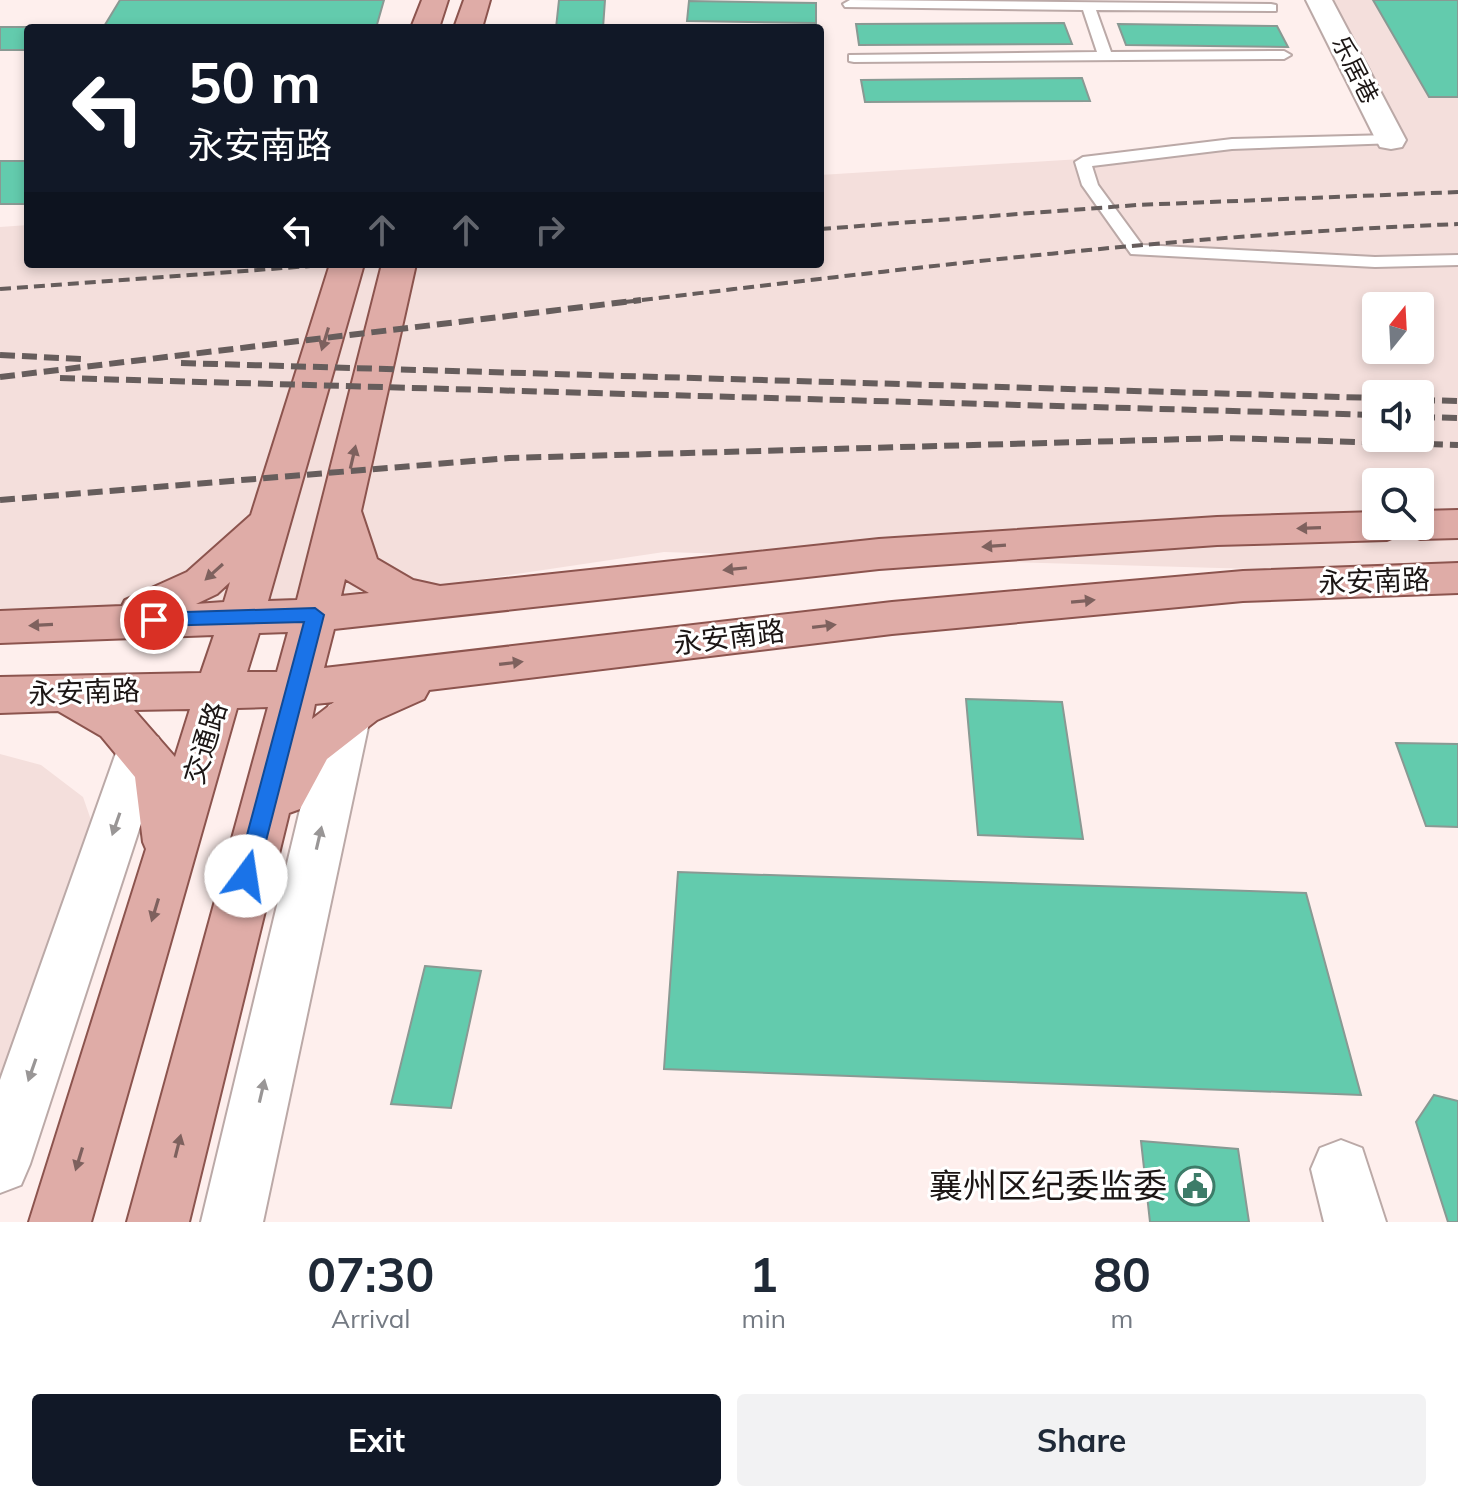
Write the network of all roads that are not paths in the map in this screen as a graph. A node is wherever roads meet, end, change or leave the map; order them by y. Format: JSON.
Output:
{"nodes":[{"id":1,"x":435,"y":0,"type":"edge"},
{"id":2,"x":477,"y":0,"type":"edge"},
{"id":3,"x":1319,"y":0,"type":"edge"},
{"id":4,"x":1087,"y":3,"type":"edge"},
{"id":5,"x":850,"y":4,"type":"dead end"},
{"id":6,"x":1271,"y":8,"type":"dead end"},
{"id":7,"x":426,"y":24,"type":"edge"},
{"id":8,"x":469,"y":24,"type":"edge"},
{"id":9,"x":1105,"y":55,"type":"junction"},
{"id":10,"x":1284,"y":55,"type":"dead end"},
{"id":11,"x":854,"y":58,"type":"dead end"},
{"id":12,"x":1391,"y":140,"type":"joint"},
{"id":13,"x":1458,"y":260,"type":"edge"},
{"id":14,"x":346,"y":268,"type":"edge"},
{"id":15,"x":398,"y":268,"type":"edge"},
{"id":16,"x":340,"y":511,"type":"junction"},
{"id":17,"x":271,"y":520,"type":"junction"},
{"id":18,"x":1458,"y":524,"type":"edge"},
{"id":19,"x":1434,"y":525,"type":"edge"},
{"id":20,"x":1362,"y":527,"type":"edge"},
{"id":21,"x":1458,"y":578,"type":"edge"},
{"id":22,"x":443,"y":601,"type":"junction"},
{"id":23,"x":243,"y":615,"type":"junction"},
{"id":24,"x":315,"y":615,"type":"junction"},
{"id":25,"x":95,"y":622,"type":"junction"},
{"id":26,"x":0,"y":627,"type":"edge"},
{"id":27,"x":449,"y":670,"type":"junction"},
{"id":28,"x":221,"y":688,"type":"junction"},
{"id":29,"x":294,"y":689,"type":"junction"},
{"id":30,"x":63,"y":693,"type":"junction"},
{"id":31,"x":0,"y":695,"type":"edge"},
{"id":32,"x":346,"y":718,"type":"junction"},
{"id":33,"x":141,"y":750,"type":"junction"},
{"id":34,"x":252,"y":854,"type":"junction"},
{"id":35,"x":170,"y":857,"type":"junction"},
{"id":36,"x":0,"y":1164,"type":"edge"},
{"id":37,"x":60,"y":1222,"type":"edge"},
{"id":38,"x":158,"y":1222,"type":"edge"},
{"id":39,"x":232,"y":1222,"type":"edge"}],
"edges":[{"from":1,"to":7,"type":"main road"},
{"from":2,"to":8,"type":"main road"},
{"from":3,"to":12,"type":"street","name":"乐居巷"},
{"from":4,"to":5,"type":"lane"},
{"from":4,"to":6,"type":"lane"},
{"from":4,"to":9,"type":"lane"},
{"from":9,"to":10,"type":"lane"},
{"from":9,"to":11,"type":"lane"},
{"from":12,"to":13,"type":"lane"},
{"from":14,"to":17,"type":"main road","name":"交通路","one_way":true},
{"from":16,"to":15,"type":"main road","one_way":true},
{"from":16,"to":22,"type":"main road"},
{"from":16,"to":24,"type":"main road"},
{"from":17,"to":23,"type":"main road","name":"交通路"},
{"from":17,"to":25,"type":"main road","one_way":true},
{"from":18,"to":19,"type":"main road","name":"永安南路"},
{"from":20,"to":22,"type":"main road","name":"永安南路","one_way":true},
{"from":27,"to":21,"type":"main road","name":"永安南路","one_way":true},
{"from":22,"to":24,"type":"main road","name":"永安南路"},
{"from":23,"to":24,"type":"main road","name":"永安南路"},
{"from":23,"to":25,"type":"main road","name":"永安南路"},
{"from":23,"to":28,"type":"main road","name":"交通路"},
{"from":24,"to":29,"type":"main road"},
{"from":25,"to":26,"type":"main road","name":"永安南路","one_way":true},
{"from":27,"to":29,"type":"main road","name":"永安南路"},
{"from":27,"to":32,"type":"main road"},
{"from":28,"to":29,"type":"main road","name":"永安南路"},
{"from":28,"to":30,"type":"main road","name":"永安南路"},
{"from":28,"to":35,"type":"main road","name":"交通路"},
{"from":29,"to":34,"type":"main road"},
{"from":30,"to":31,"type":"main road","name":"永安南路"},
{"from":30,"to":33,"type":"main road"},
{"from":32,"to":34,"type":"main road"},
{"from":39,"to":32,"type":"street","one_way":true},
{"from":33,"to":35,"type":"main road"},
{"from":33,"to":36,"type":"street","one_way":true},
{"from":38,"to":34,"type":"main road","one_way":true},
{"from":35,"to":37,"type":"main road","name":"交通路","one_way":true}]}
